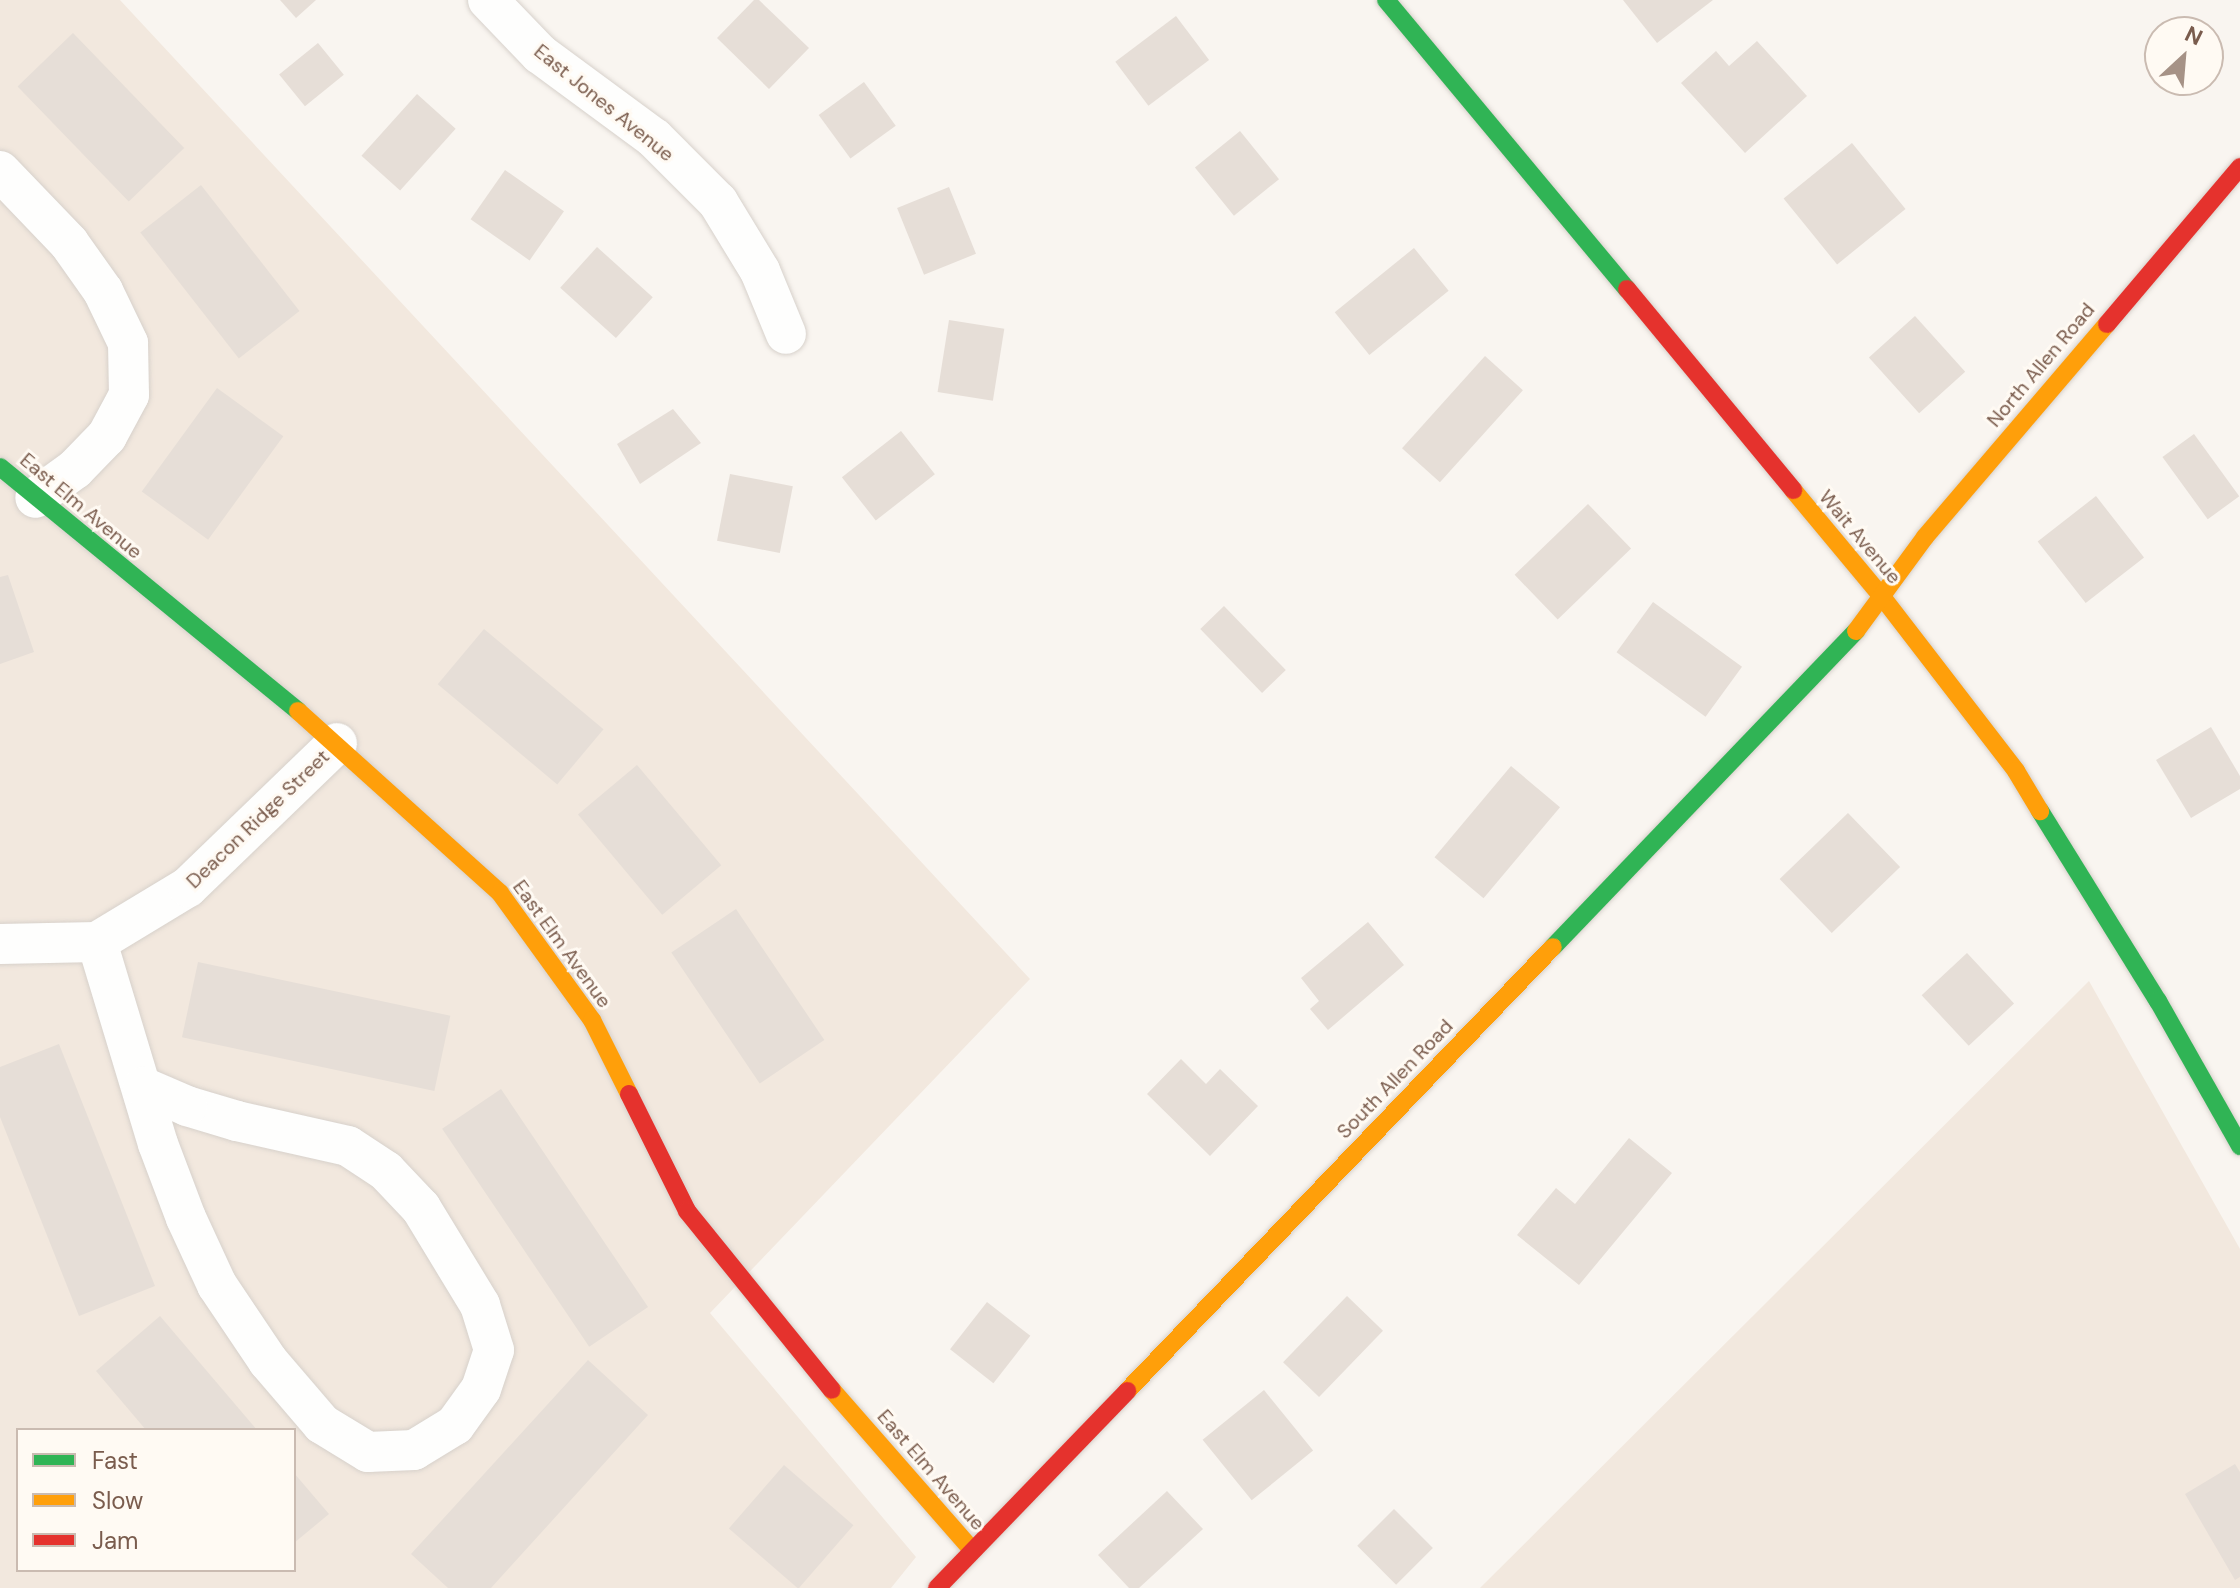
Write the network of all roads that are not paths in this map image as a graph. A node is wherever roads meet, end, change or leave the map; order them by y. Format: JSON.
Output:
{"nodes":[{"id":1,"x":488,"y":0,"type":"edge"},
{"id":2,"x":1386,"y":0,"type":"edge"},
{"id":3,"x":2240,"y":167,"type":"edge"},
{"id":4,"x":0,"y":171,"type":"edge"},
{"id":5,"x":786,"y":334,"type":"dead end"},
{"id":6,"x":11,"y":481,"type":"edge"},
{"id":7,"x":1883,"y":598,"type":"junction"},
{"id":8,"x":337,"y":743,"type":"junction"},
{"id":9,"x":97,"y":942,"type":"junction"},
{"id":10,"x":0,"y":944,"type":"edge"},
{"id":11,"x":143,"y":1087,"type":"junction"},
{"id":12,"x":2240,"y":1146,"type":"edge"},
{"id":13,"x":972,"y":1550,"type":"junction"},
{"id":14,"x":937,"y":1588,"type":"edge"}],
"edges":[{"from":1,"to":5,"type":"street","name":"East Jones Avenue"},
{"from":2,"to":7,"type":"street","name":"Wait Avenue"},
{"from":3,"to":7,"type":"street","name":"North Allen Road"},
{"from":4,"to":6,"type":"street"},
{"from":6,"to":8,"type":"street","name":"East Elm Avenue"},
{"from":7,"to":12,"type":"street","name":"Wait Avenue"},
{"from":7,"to":13,"type":"street","name":"South Allen Road"},
{"from":8,"to":9,"type":"street","name":"Deacon Ridge Street"},
{"from":8,"to":13,"type":"street","name":"East Elm Avenue"},
{"from":9,"to":10,"type":"street","name":"Deacon Ridge Street"},
{"from":9,"to":11,"type":"street"},
{"from":11,"to":11,"type":"street"},
{"from":13,"to":14,"type":"street","name":"South Allen Road"}]}
